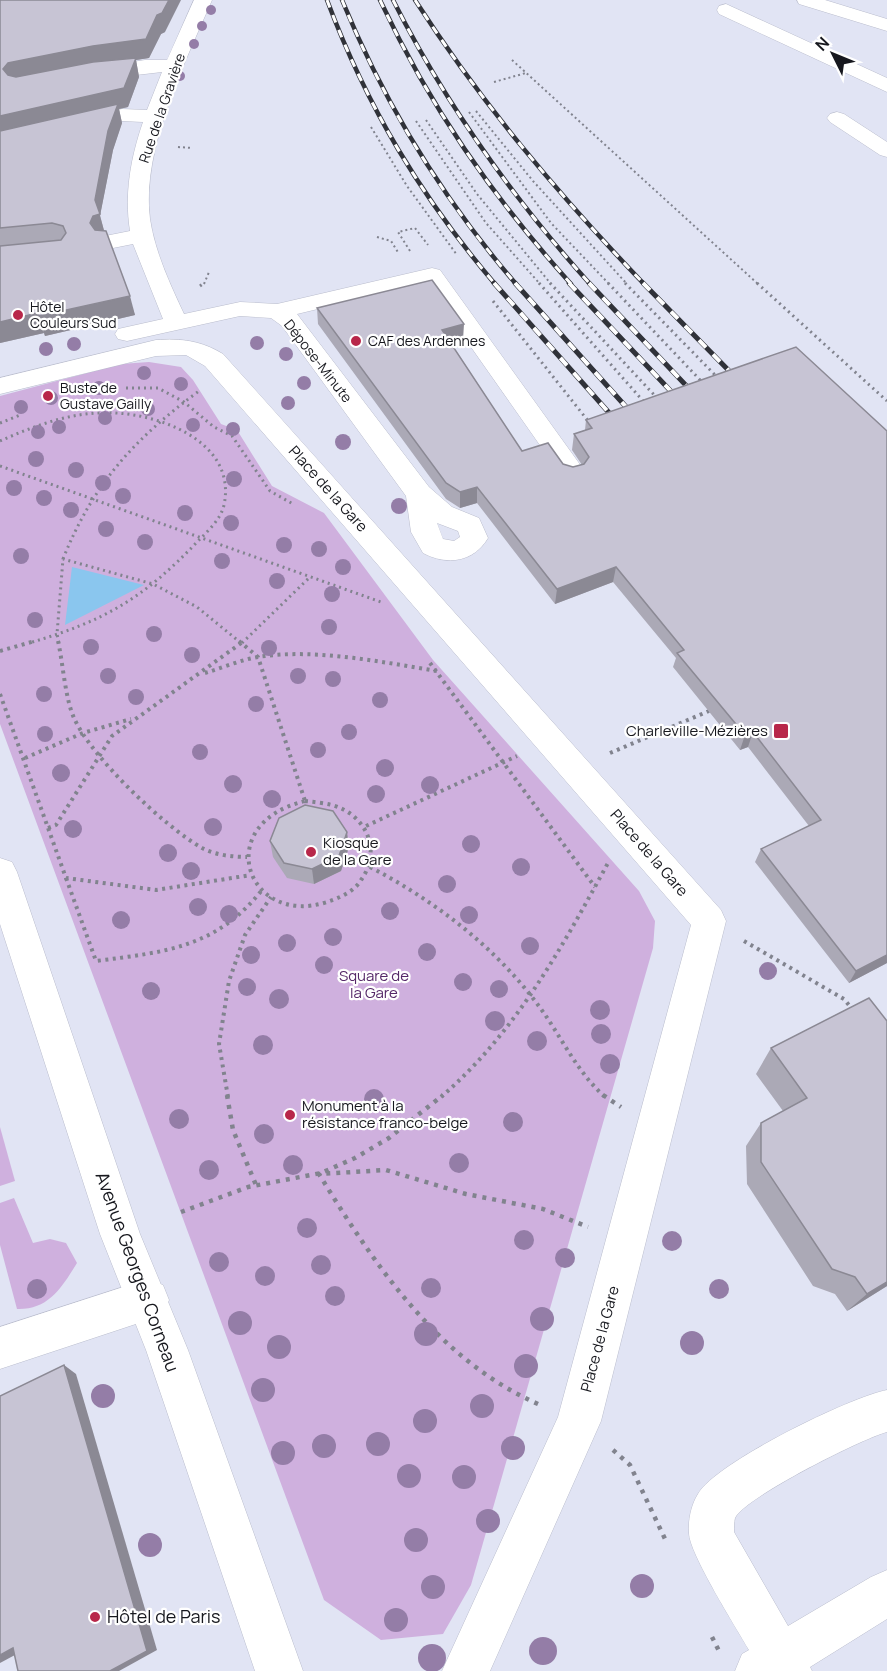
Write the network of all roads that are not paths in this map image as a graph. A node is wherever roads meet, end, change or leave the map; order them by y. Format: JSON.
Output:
{"nodes":[{"id":1,"x":203,"y":0,"type":"edge"},
{"id":2,"x":806,"y":0,"type":"edge"},
{"id":3,"x":726,"y":10,"type":"dead end"},
{"id":4,"x":887,"y":25,"type":"edge"},
{"id":5,"x":175,"y":66,"type":"junction"},
{"id":6,"x":75,"y":76,"type":"edge"},
{"id":7,"x":887,"y":86,"type":"edge"},
{"id":8,"x":157,"y":116,"type":"junction"},
{"id":9,"x":837,"y":118,"type":"dead end"},
{"id":10,"x":0,"y":143,"type":"edge"},
{"id":11,"x":887,"y":151,"type":"edge"},
{"id":12,"x":143,"y":235,"type":"junction"},
{"id":13,"x":108,"y":242,"type":"edge"},
{"id":14,"x":255,"y":301,"type":"junction"},
{"id":15,"x":176,"y":322,"type":"junction"},
{"id":16,"x":0,"y":366,"type":"edge"},
{"id":17,"x":0,"y":386,"type":"edge"},
{"id":18,"x":572,"y":472,"type":"edge"},
{"id":19,"x":419,"y":494,"type":"dead end"},
{"id":20,"x":0,"y":872,"type":"edge"},
{"id":21,"x":148,"y":1300,"type":"junction"},
{"id":22,"x":0,"y":1348,"type":"edge"},
{"id":23,"x":887,"y":1412,"type":"edge"},
{"id":24,"x":887,"y":1593,"type":"edge"},
{"id":25,"x":763,"y":1665,"type":"edge"},
{"id":26,"x":279,"y":1671,"type":"edge"},
{"id":27,"x":466,"y":1671,"type":"edge"}],
"edges":[{"from":1,"to":5,"type":"street","name":"Rue de la Gravière"},
{"from":2,"to":4,"type":"street"},
{"from":3,"to":7,"type":"street"},
{"from":5,"to":6,"type":"street"},
{"from":5,"to":8,"type":"street","name":"Rue de la Gravière"},
{"from":8,"to":10,"type":"street"},
{"from":8,"to":12,"type":"street","name":"Rue de la Gravière"},
{"from":9,"to":11,"type":"street"},
{"from":12,"to":13,"type":"street"},
{"from":12,"to":15,"type":"street","name":"Rue de la Gravière"},
{"from":14,"to":15,"type":"street"},
{"from":14,"to":18,"type":"street"},
{"from":14,"to":19,"type":"street","name":"Dépose-Minute"},
{"from":15,"to":16,"type":"street"},
{"from":17,"to":27,"type":"street","name":"Place de la Gare"},
{"from":20,"to":21,"type":"street","name":"Avenue Georges Corneau"},
{"from":21,"to":22,"type":"street"},
{"from":21,"to":26,"type":"street","name":"Avenue Georges Corneau"},
{"from":23,"to":25,"type":"street"},
{"from":24,"to":25,"type":"street"}]}
